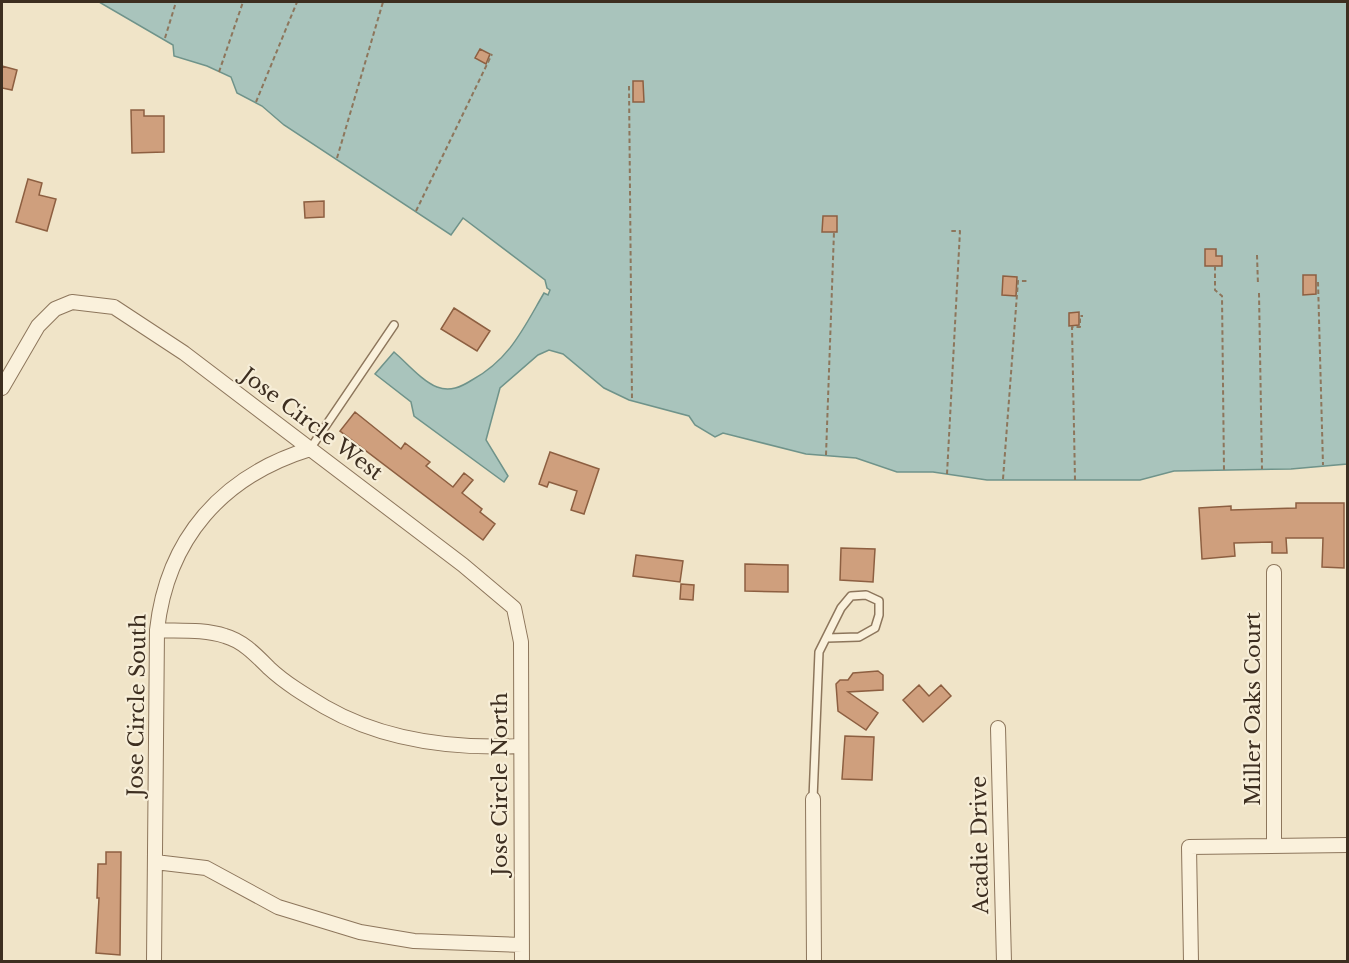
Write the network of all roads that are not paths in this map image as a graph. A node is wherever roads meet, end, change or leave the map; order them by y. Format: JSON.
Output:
{"nodes":[{"id":1,"x":394,"y":326,"type":"dead end"},
{"id":2,"x":2,"y":388,"type":"edge"},
{"id":3,"x":310,"y":449,"type":"junction"},
{"id":4,"x":1274,"y":573,"type":"dead end"},
{"id":5,"x":514,"y":608,"type":"joint"},
{"id":6,"x":157,"y":630,"type":"junction"},
{"id":7,"x":827,"y":638,"type":"junction"},
{"id":8,"x":998,"y":728,"type":"dead end"},
{"id":9,"x":519,"y":746,"type":"junction"},
{"id":10,"x":813,"y":799,"type":"joint"},
{"id":11,"x":1274,"y":845,"type":"junction"},
{"id":12,"x":1347,"y":845,"type":"edge"},
{"id":13,"x":155,"y":862,"type":"junction"},
{"id":14,"x":522,"y":945,"type":"junction"},
{"id":15,"x":154,"y":962,"type":"edge"},
{"id":16,"x":522,"y":962,"type":"edge"},
{"id":17,"x":814,"y":962,"type":"edge"},
{"id":18,"x":1004,"y":962,"type":"edge"},
{"id":19,"x":1191,"y":962,"type":"edge"}],
"edges":[{"from":1,"to":3,"type":"lane"},
{"from":2,"to":3,"type":"street","name":"Jose Circle West"},
{"from":3,"to":5,"type":"street","name":"Jose Circle West"},
{"from":3,"to":6,"type":"street","name":"Jose Circle South"},
{"from":4,"to":11,"type":"street","name":"Miller Oaks Court"},
{"from":5,"to":9,"type":"street","name":"Jose Circle North"},
{"from":6,"to":9,"type":"street"},
{"from":6,"to":13,"type":"street","name":"Jose Circle South"},
{"from":7,"to":7,"type":"lane"},
{"from":7,"to":10,"type":"lane"},
{"from":8,"to":18,"type":"street","name":"Acadie Drive"},
{"from":9,"to":14,"type":"street","name":"Jose Circle North"},
{"from":10,"to":17,"type":"street"},
{"from":11,"to":12,"type":"street"},
{"from":11,"to":19,"type":"street"},
{"from":13,"to":14,"type":"street"},
{"from":13,"to":15,"type":"street","name":"Jose Circle South"},
{"from":14,"to":16,"type":"street","name":"Jose Circle North"}]}
